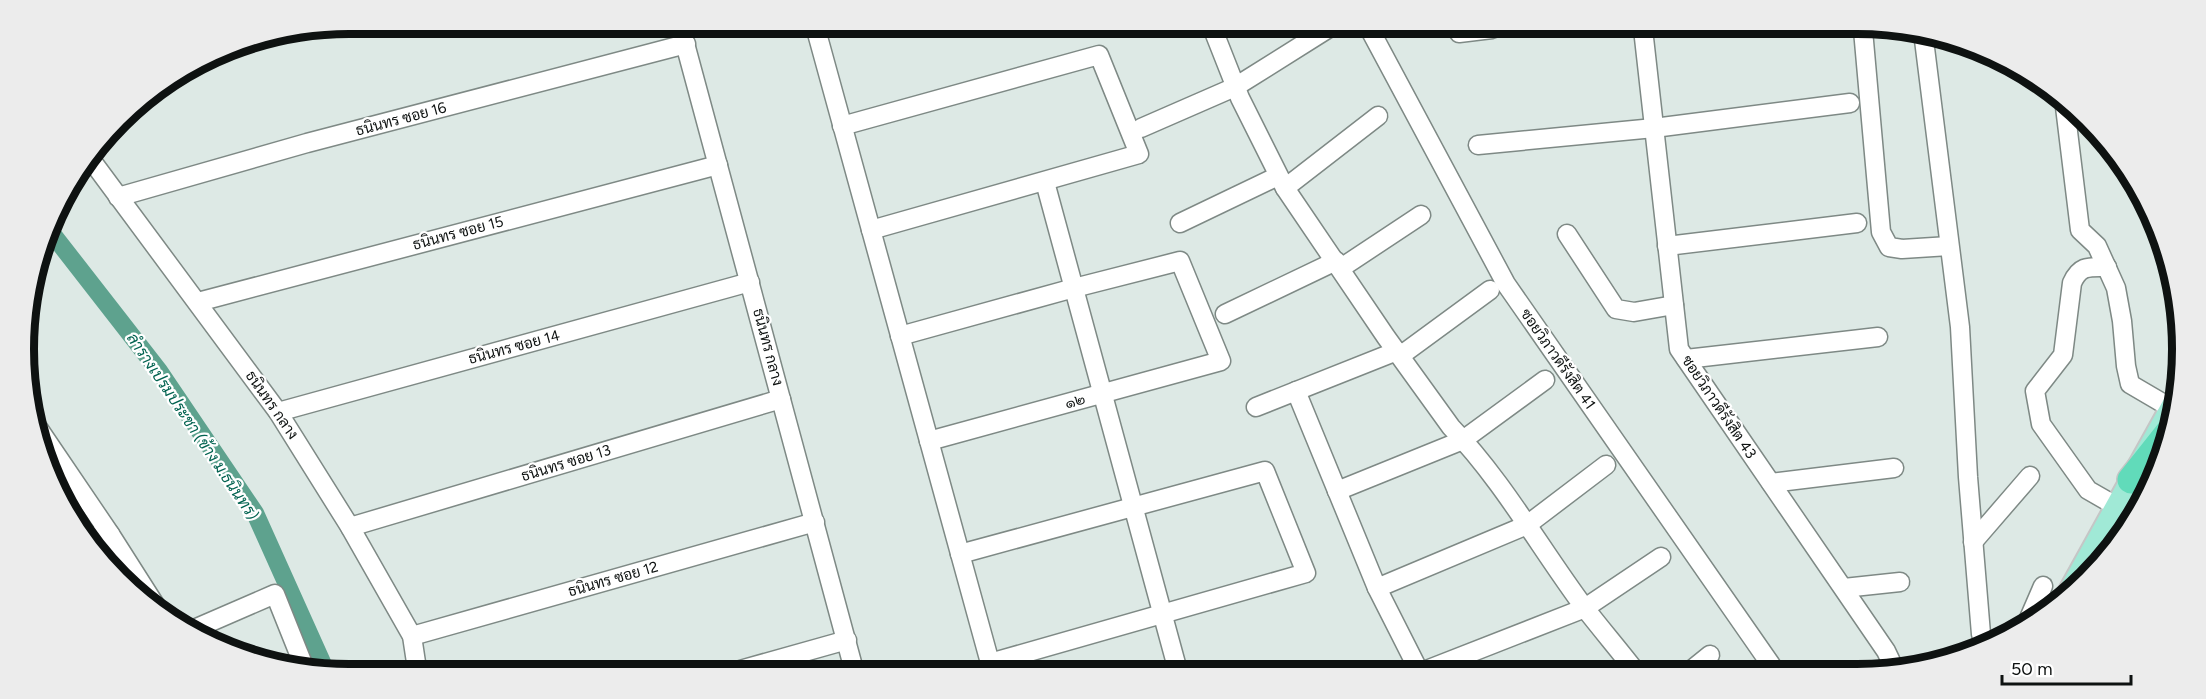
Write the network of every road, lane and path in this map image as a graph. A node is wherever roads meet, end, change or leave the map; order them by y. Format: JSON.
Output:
{"nodes":[{"id":1,"x":683,"y":34,"type":"edge"},
{"id":2,"x":817,"y":34,"type":"edge"},
{"id":3,"x":1215,"y":34,"type":"edge"},
{"id":4,"x":1319,"y":34,"type":"edge"},
{"id":5,"x":1372,"y":34,"type":"edge"},
{"id":6,"x":1644,"y":34,"type":"edge"},
{"id":7,"x":1863,"y":34,"type":"edge"},
{"id":8,"x":1924,"y":42,"type":"edge"},
{"id":9,"x":686,"y":44,"type":"junction"},
{"id":10,"x":1235,"y":87,"type":"junction"},
{"id":11,"x":1850,"y":103,"type":"dead end"},
{"id":12,"x":1378,"y":116,"type":"dead end"},
{"id":13,"x":2067,"y":116,"type":"edge"},
{"id":14,"x":842,"y":126,"type":"junction"},
{"id":15,"x":1141,"y":128,"type":"dead end"},
{"id":16,"x":1654,"y":128,"type":"junction"},
{"id":17,"x":1478,"y":145,"type":"dead end"},
{"id":18,"x":95,"y":165,"type":"edge"},
{"id":19,"x":718,"y":165,"type":"junction"},
{"id":20,"x":1045,"y":182,"type":"junction"},
{"id":21,"x":1282,"y":182,"type":"junction"},
{"id":22,"x":118,"y":197,"type":"junction"},
{"id":23,"x":1420,"y":216,"type":"dead end"},
{"id":24,"x":1857,"y":223,"type":"dead end"},
{"id":25,"x":1180,"y":224,"type":"dead end"},
{"id":26,"x":871,"y":230,"type":"junction"},
{"id":27,"x":1567,"y":234,"type":"dead end"},
{"id":28,"x":1667,"y":246,"type":"junction"},
{"id":29,"x":1949,"y":246,"type":"junction"},
{"id":30,"x":1338,"y":265,"type":"junction"},
{"id":31,"x":2107,"y":267,"type":"junction"},
{"id":32,"x":750,"y":282,"type":"junction"},
{"id":33,"x":1074,"y":288,"type":"junction"},
{"id":34,"x":1490,"y":290,"type":"dead end"},
{"id":35,"x":198,"y":302,"type":"junction"},
{"id":36,"x":1674,"y":305,"type":"junction"},
{"id":37,"x":1225,"y":314,"type":"dead end"},
{"id":38,"x":900,"y":336,"type":"junction"},
{"id":39,"x":1878,"y":337,"type":"dead end"},
{"id":40,"x":1398,"y":354,"type":"junction"},
{"id":41,"x":1686,"y":359,"type":"junction"},
{"id":42,"x":1545,"y":380,"type":"dead end"},
{"id":43,"x":1296,"y":391,"type":"junction"},
{"id":44,"x":1102,"y":393,"type":"junction"},
{"id":45,"x":782,"y":399,"type":"junction"},
{"id":46,"x":1256,"y":407,"type":"dead end"},
{"id":47,"x":2165,"y":409,"type":"edge"},
{"id":48,"x":278,"y":412,"type":"junction"},
{"id":49,"x":2161,"y":431,"type":"edge"},
{"id":50,"x":1463,"y":440,"type":"junction"},
{"id":51,"x":929,"y":441,"type":"junction"},
{"id":52,"x":52,"y":455,"type":"edge"},
{"id":53,"x":1606,"y":465,"type":"dead end"},
{"id":54,"x":1894,"y":468,"type":"dead end"},
{"id":55,"x":2030,"y":476,"type":"dead end"},
{"id":56,"x":2131,"y":480,"type":"joint"},
{"id":57,"x":1771,"y":483,"type":"junction"},
{"id":58,"x":1337,"y":491,"type":"junction"},
{"id":59,"x":2116,"y":506,"type":"junction"},
{"id":60,"x":1133,"y":507,"type":"junction"},
{"id":61,"x":815,"y":522,"type":"junction"},
{"id":62,"x":1527,"y":525,"type":"junction"},
{"id":63,"x":350,"y":527,"type":"junction"},
{"id":64,"x":110,"y":534,"type":"junction"},
{"id":65,"x":96,"y":536,"type":"edge"},
{"id":66,"x":1973,"y":542,"type":"junction"},
{"id":67,"x":960,"y":554,"type":"junction"},
{"id":68,"x":1661,"y":558,"type":"dead end"},
{"id":69,"x":2082,"y":569,"type":"edge"},
{"id":70,"x":1900,"y":582,"type":"dead end"},
{"id":71,"x":2043,"y":586,"type":"dead end"},
{"id":72,"x":144,"y":588,"type":"edge"},
{"id":73,"x":1377,"y":588,"type":"junction"},
{"id":74,"x":1844,"y":588,"type":"junction"},
{"id":75,"x":1585,"y":608,"type":"junction"},
{"id":76,"x":2032,"y":611,"type":"edge"},
{"id":77,"x":1162,"y":615,"type":"junction"},
{"id":78,"x":200,"y":626,"type":"edge"},
{"id":79,"x":412,"y":636,"type":"junction"},
{"id":80,"x":1982,"y":638,"type":"edge"},
{"id":81,"x":847,"y":640,"type":"junction"},
{"id":82,"x":1710,"y":655,"type":"dead end"},
{"id":83,"x":302,"y":661,"type":"edge"},
{"id":84,"x":1892,"y":663,"type":"edge"},
{"id":85,"x":416,"y":664,"type":"edge"},
{"id":86,"x":761,"y":664,"type":"edge"},
{"id":87,"x":853,"y":664,"type":"edge"},
{"id":88,"x":990,"y":664,"type":"edge"},
{"id":89,"x":1001,"y":664,"type":"edge"},
{"id":90,"x":1176,"y":664,"type":"edge"},
{"id":91,"x":1418,"y":664,"type":"edge"},
{"id":92,"x":1440,"y":664,"type":"edge"},
{"id":93,"x":1630,"y":664,"type":"edge"},
{"id":94,"x":1699,"y":664,"type":"edge"},
{"id":95,"x":1770,"y":664,"type":"edge"}],
"edges":[{"from":1,"to":9,"type":"street","name":"ธนินทร กลาง"},
{"from":2,"to":14,"type":"street"},
{"from":3,"to":10,"type":"street"},
{"from":4,"to":10,"type":"street"},
{"from":5,"to":95,"type":"street","name":"ซอยวิภาวดีรังสิต 41"},
{"from":6,"to":16,"type":"street","name":"ซอยวิภาวดีรังสิต 43"},
{"from":7,"to":29,"type":"street"},
{"from":8,"to":29,"type":"street"},
{"from":9,"to":19,"type":"street","name":"ธนินทร กลาง"},
{"from":9,"to":22,"type":"street","name":"ธนินทร ซอย 16"},
{"from":10,"to":15,"type":"street"},
{"from":10,"to":21,"type":"street"},
{"from":11,"to":16,"type":"street"},
{"from":12,"to":21,"type":"street"},
{"from":13,"to":31,"type":"street"},
{"from":14,"to":20,"type":"street"},
{"from":14,"to":26,"type":"street"},
{"from":16,"to":17,"type":"street"},
{"from":16,"to":28,"type":"street","name":"ซอยวิภาวดีรังสิต 43"},
{"from":18,"to":22,"type":"street","name":"ธนินทร กลาง"},
{"from":19,"to":32,"type":"street","name":"ธนินทร กลาง"},
{"from":19,"to":35,"type":"street","name":"ธนินทร ซอย 15"},
{"from":20,"to":26,"type":"street"},
{"from":20,"to":33,"type":"street"},
{"from":21,"to":25,"type":"street"},
{"from":21,"to":30,"type":"street"},
{"from":22,"to":35,"type":"street","name":"ธนินทร กลาง"},
{"from":23,"to":30,"type":"street"},
{"from":24,"to":28,"type":"street"},
{"from":26,"to":38,"type":"street"},
{"from":27,"to":36,"type":"street"},
{"from":28,"to":36,"type":"street","name":"ซอยวิภาวดีรังสิต 43"},
{"from":29,"to":66,"type":"street"},
{"from":30,"to":37,"type":"street"},
{"from":30,"to":40,"type":"street"},
{"from":31,"to":47,"type":"street"},
{"from":31,"to":59,"type":"street"},
{"from":32,"to":45,"type":"street","name":"ธนินทร กลาง"},
{"from":32,"to":48,"type":"street","name":"ธนินทร ซอย 14"},
{"from":33,"to":38,"type":"street"},
{"from":33,"to":44,"type":"street"},
{"from":33,"to":44,"type":"street","name":"๑๒"},
{"from":34,"to":40,"type":"street"},
{"from":35,"to":48,"type":"street","name":"ธนินทร กลาง"},
{"from":36,"to":41,"type":"street","name":"ซอยวิภาวดีรังสิต 43"},
{"from":38,"to":51,"type":"street"},
{"from":39,"to":41,"type":"street"},
{"from":40,"to":43,"type":"street"},
{"from":40,"to":50,"type":"street"},
{"from":41,"to":57,"type":"street","name":"ซอยวิภาวดีรังสิต 43"},
{"from":42,"to":50,"type":"street"},
{"from":43,"to":46,"type":"street"},
{"from":43,"to":58,"type":"street"},
{"from":44,"to":51,"type":"street","name":"๑๒"},
{"from":44,"to":60,"type":"street"},
{"from":45,"to":61,"type":"street","name":"ธนินทร กลาง"},
{"from":45,"to":63,"type":"street","name":"ธนินทร ซอย 13"},
{"from":48,"to":63,"type":"street","name":"ธนินทร กลาง"},
{"from":49,"to":56,"type":"highway"},
{"from":50,"to":58,"type":"street"},
{"from":50,"to":62,"type":"street"},
{"from":51,"to":67,"type":"street"},
{"from":52,"to":64,"type":"street"},
{"from":53,"to":62,"type":"street"},
{"from":54,"to":57,"type":"street"},
{"from":55,"to":66,"type":"street"},
{"from":56,"to":59,"type":"main road"},
{"from":57,"to":74,"type":"street","name":"ซอยวิภาวดีรังสิต 43"},
{"from":58,"to":73,"type":"street"},
{"from":59,"to":69,"type":"main road"},
{"from":60,"to":67,"type":"street"},
{"from":60,"to":77,"type":"street"},
{"from":60,"to":77,"type":"street"},
{"from":61,"to":79,"type":"street","name":"ธนินทร ซอย 12"},
{"from":61,"to":81,"type":"street","name":"ธนินทร กลาง"},
{"from":62,"to":73,"type":"street"},
{"from":62,"to":75,"type":"street"},
{"from":63,"to":79,"type":"street","name":"ธนินทร กลาง"},
{"from":64,"to":65,"type":"street"},
{"from":64,"to":72,"type":"street"},
{"from":66,"to":80,"type":"street"},
{"from":67,"to":88,"type":"street"},
{"from":68,"to":75,"type":"street"},
{"from":70,"to":74,"type":"street"},
{"from":71,"to":76,"type":"street"},
{"from":73,"to":91,"type":"street"},
{"from":74,"to":84,"type":"street","name":"ซอยวิภาวดีรังสิต 43"},
{"from":75,"to":92,"type":"street"},
{"from":75,"to":93,"type":"street"},
{"from":77,"to":89,"type":"street"},
{"from":77,"to":90,"type":"street"},
{"from":78,"to":83,"type":"street"},
{"from":79,"to":85,"type":"street","name":"ธนินทร กลาง"},
{"from":81,"to":86,"type":"street"},
{"from":81,"to":87,"type":"street","name":"ธนินทร กลาง"},
{"from":82,"to":94,"type":"street"}]}
